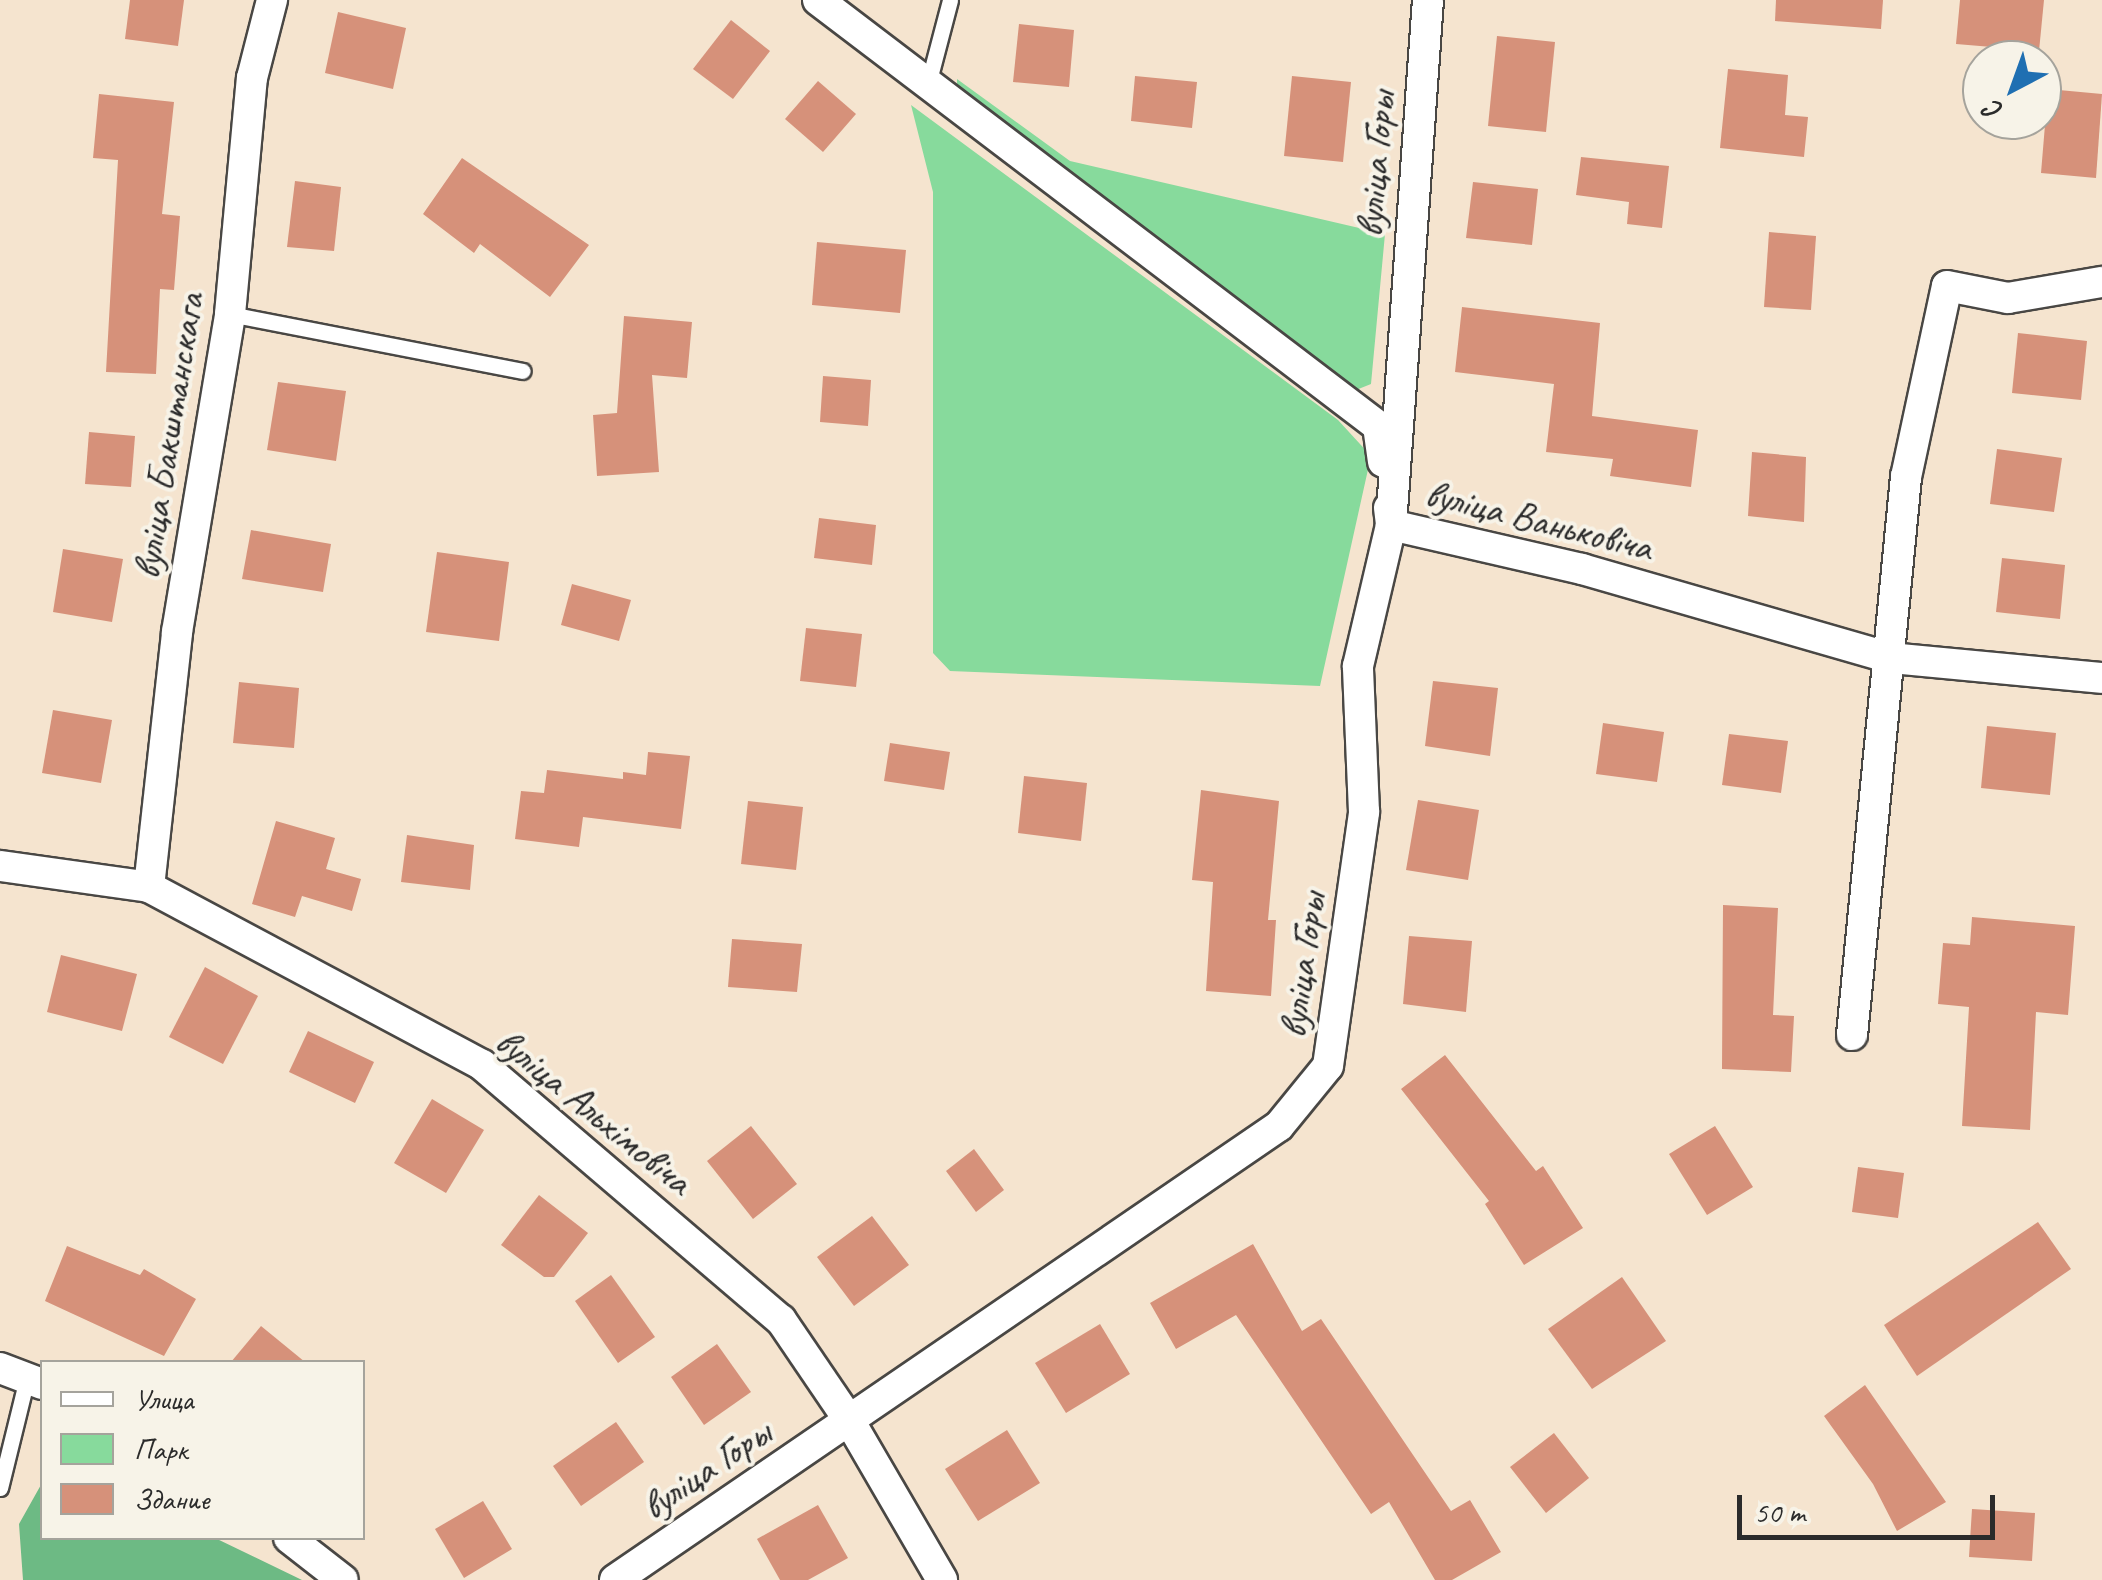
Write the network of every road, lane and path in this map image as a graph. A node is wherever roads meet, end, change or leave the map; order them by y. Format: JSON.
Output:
{"nodes":[{"id":1,"x":272,"y":0,"type":"edge"},
{"id":2,"x":818,"y":0,"type":"edge"},
{"id":3,"x":950,"y":0,"type":"edge"},
{"id":4,"x":1428,"y":0,"type":"edge"},
{"id":5,"x":928,"y":84,"type":"junction"},
{"id":6,"x":2102,"y":282,"type":"edge"},
{"id":7,"x":230,"y":314,"type":"junction"},
{"id":8,"x":523,"y":370,"type":"dead end"},
{"id":9,"x":1391,"y":525,"type":"junction"},
{"id":10,"x":1891,"y":658,"type":"junction"},
{"id":11,"x":2102,"y":678,"type":"edge"},
{"id":12,"x":0,"y":866,"type":"edge"},
{"id":13,"x":149,"y":887,"type":"junction"},
{"id":14,"x":1852,"y":1036,"type":"dead end"},
{"id":15,"x":23,"y":1377,"type":"edge"},
{"id":16,"x":850,"y":1420,"type":"junction"},
{"id":17,"x":0,"y":1488,"type":"edge"},
{"id":18,"x":291,"y":1540,"type":"edge"},
{"id":19,"x":342,"y":1580,"type":"edge"},
{"id":20,"x":615,"y":1580,"type":"edge"},
{"id":21,"x":942,"y":1580,"type":"edge"}],
"edges":[{"from":1,"to":7,"type":"street","name":"вуліца Бакштанскага"},
{"from":2,"to":5,"type":"street","name":"вуліца Ваньковіча"},
{"from":3,"to":5,"type":"lane"},
{"from":4,"to":9,"type":"street","name":"вуліца Горы"},
{"from":5,"to":9,"type":"street","name":"вуліца Ваньковіча"},
{"from":6,"to":10,"type":"street"},
{"from":7,"to":8,"type":"lane"},
{"from":7,"to":13,"type":"street","name":"вуліца Бакштанскага"},
{"from":9,"to":10,"type":"street","name":"вуліца Ваньковіча"},
{"from":9,"to":16,"type":"street","name":"вуліца Горы"},
{"from":10,"to":11,"type":"street","name":"вуліца Ваньковіча"},
{"from":10,"to":14,"type":"street"},
{"from":12,"to":13,"type":"street","name":"вуліца Альхімовіча"},
{"from":13,"to":16,"type":"street","name":"вуліца Альхімовіча"},
{"from":15,"to":17,"type":"lane"},
{"from":16,"to":20,"type":"street","name":"вуліца Горы"},
{"from":16,"to":21,"type":"street","name":"вуліца Альхімовіча"},
{"from":18,"to":19,"type":"street"}]}
